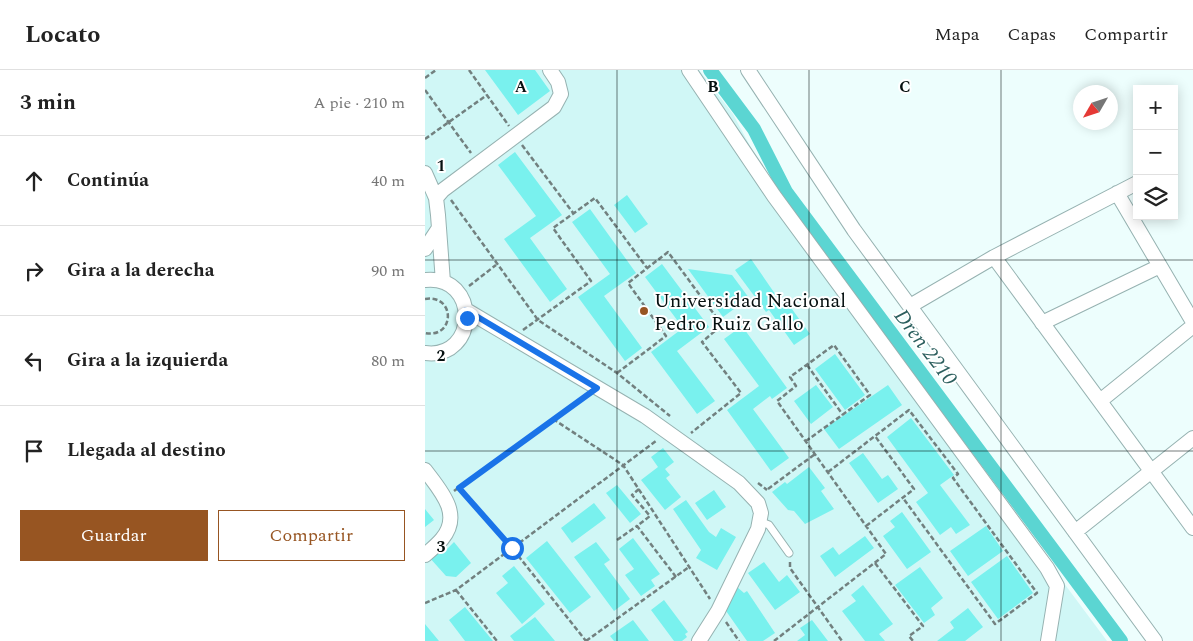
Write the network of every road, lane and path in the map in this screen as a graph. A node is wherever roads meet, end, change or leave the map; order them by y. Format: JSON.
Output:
{"nodes":[{"id":1,"x":436,"y":70,"type":"edge"},
{"id":2,"x":549,"y":70,"type":"edge"},
{"id":3,"x":689,"y":70,"type":"edge"},
{"id":4,"x":748,"y":70,"type":"edge"},
{"id":5,"x":425,"y":78,"type":"edge"},
{"id":6,"x":425,"y":90,"type":"edge"},
{"id":7,"x":487,"y":95,"type":"dead end"},
{"id":8,"x":449,"y":122,"type":"junction"},
{"id":9,"x":425,"y":139,"type":"edge"},
{"id":10,"x":478,"y":163,"type":"junction"},
{"id":11,"x":425,"y":173,"type":"edge"},
{"id":12,"x":1133,"y":185,"type":"edge"},
{"id":13,"x":1117,"y":193,"type":"junction"},
{"id":14,"x":439,"y":194,"type":"junction"},
{"id":15,"x":439,"y":228,"type":"junction"},
{"id":16,"x":425,"y":249,"type":"edge"},
{"id":17,"x":994,"y":257,"type":"junction"},
{"id":18,"x":496,"y":265,"type":"junction"},
{"id":19,"x":1160,"y":266,"type":"junction"},
{"id":20,"x":647,"y":268,"type":"junction"},
{"id":21,"x":425,"y":280,"type":"edge"},
{"id":22,"x":443,"y":282,"type":"junction"},
{"id":23,"x":459,"y":294,"type":"junction"},
{"id":24,"x":425,"y":299,"type":"edge"},
{"id":25,"x":910,"y":306,"type":"junction"},
{"id":26,"x":466,"y":310,"type":"junction"},
{"id":27,"x":538,"y":320,"type":"junction"},
{"id":28,"x":1193,"y":322,"type":"edge"},
{"id":29,"x":1042,"y":323,"type":"junction"},
{"id":30,"x":1193,"y":326,"type":"edge"},
{"id":31,"x":425,"y":333,"type":"edge"},
{"id":32,"x":505,"y":334,"type":"junction"},
{"id":33,"x":425,"y":353,"type":"edge"},
{"id":34,"x":807,"y":365,"type":"junction"},
{"id":35,"x":617,"y":373,"type":"junction"},
{"id":36,"x":597,"y":388,"type":"junction"},
{"id":37,"x":1100,"y":401,"type":"junction"},
{"id":38,"x":843,"y":414,"type":"junction"},
{"id":39,"x":673,"y":418,"type":"dead end"},
{"id":40,"x":553,"y":419,"type":"junction"},
{"id":41,"x":668,"y":432,"type":"junction"},
{"id":42,"x":691,"y":432,"type":"junction"},
{"id":43,"x":875,"y":436,"type":"junction"},
{"id":44,"x":698,"y":438,"type":"dead end"},
{"id":45,"x":1193,"y":438,"type":"edge"},
{"id":46,"x":805,"y":441,"type":"junction"},
{"id":47,"x":815,"y":454,"type":"junction"},
{"id":48,"x":623,"y":465,"type":"junction"},
{"id":49,"x":425,"y":470,"type":"edge"},
{"id":50,"x":828,"y":472,"type":"junction"},
{"id":51,"x":1151,"y":472,"type":"junction"},
{"id":52,"x":752,"y":478,"type":"dead end"},
{"id":53,"x":459,"y":488,"type":"junction"},
{"id":54,"x":639,"y":490,"type":"junction"},
{"id":55,"x":767,"y":490,"type":"junction"},
{"id":56,"x":445,"y":498,"type":"junction"},
{"id":57,"x":903,"y":498,"type":"junction"},
{"id":58,"x":754,"y":499,"type":"junction"},
{"id":59,"x":759,"y":521,"type":"junction"},
{"id":60,"x":637,"y":526,"type":"junction"},
{"id":61,"x":866,"y":526,"type":"junction"},
{"id":62,"x":1193,"y":528,"type":"edge"},
{"id":63,"x":1075,"y":532,"type":"junction"},
{"id":64,"x":617,"y":540,"type":"dead end"},
{"id":65,"x":512,"y":548,"type":"junction"},
{"id":66,"x":789,"y":553,"type":"joint"},
{"id":67,"x":425,"y":555,"type":"edge"},
{"id":68,"x":875,"y":563,"type":"junction"},
{"id":69,"x":689,"y":567,"type":"junction"},
{"id":70,"x":676,"y":577,"type":"junction"},
{"id":71,"x":456,"y":590,"type":"junction"},
{"id":72,"x":425,"y":603,"type":"edge"},
{"id":73,"x":818,"y":607,"type":"junction"},
{"id":74,"x":718,"y":611,"type":"junction"},
{"id":75,"x":497,"y":641,"type":"edge"},
{"id":76,"x":586,"y":641,"type":"edge"},
{"id":77,"x":699,"y":641,"type":"edge"},
{"id":78,"x":739,"y":641,"type":"edge"},
{"id":79,"x":774,"y":641,"type":"edge"},
{"id":80,"x":842,"y":641,"type":"edge"},
{"id":81,"x":913,"y":641,"type":"edge"},
{"id":82,"x":1048,"y":641,"type":"edge"},
{"id":83,"x":1155,"y":641,"type":"edge"}],
"edges":[{"from":1,"to":5,"type":"path"},
{"from":2,"to":10,"type":"street"},
{"from":3,"to":82,"type":"street"},
{"from":4,"to":25,"type":"street"},
{"from":6,"to":8,"type":"path"},
{"from":7,"to":8,"type":"path"},
{"from":8,"to":9,"type":"path"},
{"from":8,"to":10,"type":"path"},
{"from":10,"to":14,"type":"street"},
{"from":11,"to":14,"type":"street"},
{"from":12,"to":13,"type":"street"},
{"from":13,"to":17,"type":"street"},
{"from":13,"to":19,"type":"street"},
{"from":14,"to":15,"type":"street"},
{"from":14,"to":18,"type":"path"},
{"from":15,"to":16,"type":"street"},
{"from":15,"to":22,"type":"street"},
{"from":17,"to":25,"type":"street"},
{"from":17,"to":29,"type":"street"},
{"from":18,"to":23,"type":"path"},
{"from":18,"to":27,"type":"path"},
{"from":19,"to":28,"type":"street"},
{"from":19,"to":29,"type":"street"},
{"from":20,"to":27,"type":"path"},
{"from":20,"to":35,"type":"path"},
{"from":20,"to":42,"type":"path"},
{"from":21,"to":22,"type":"street"},
{"from":22,"to":23,"type":"street"},
{"from":23,"to":26,"type":"street"},
{"from":24,"to":31,"type":"path"},
{"from":25,"to":63,"type":"street"},
{"from":26,"to":32,"type":"street"},
{"from":26,"to":33,"type":"street"},
{"from":27,"to":32,"type":"path"},
{"from":27,"to":35,"type":"path"},
{"from":29,"to":37,"type":"street"},
{"from":30,"to":37,"type":"street"},
{"from":32,"to":36,"type":"street"},
{"from":34,"to":38,"type":"path"},
{"from":34,"to":38,"type":"path"},
{"from":34,"to":46,"type":"path"},
{"from":35,"to":39,"type":"path"},
{"from":36,"to":40,"type":"path"},
{"from":36,"to":41,"type":"street"},
{"from":37,"to":51,"type":"street"},
{"from":38,"to":46,"type":"path"},
{"from":40,"to":48,"type":"path"},
{"from":40,"to":53,"type":"path"},
{"from":41,"to":42,"type":"path"},
{"from":41,"to":48,"type":"path"},
{"from":41,"to":58,"type":"street"},
{"from":42,"to":44,"type":"path"},
{"from":43,"to":50,"type":"path"},
{"from":43,"to":57,"type":"path"},
{"from":43,"to":57,"type":"path"},
{"from":45,"to":51,"type":"street"},
{"from":46,"to":47,"type":"path"},
{"from":47,"to":50,"type":"path"},
{"from":47,"to":55,"type":"path"},
{"from":48,"to":54,"type":"path"},
{"from":48,"to":65,"type":"path"},
{"from":49,"to":56,"type":"street"},
{"from":50,"to":61,"type":"path"},
{"from":51,"to":62,"type":"street"},
{"from":51,"to":63,"type":"street"},
{"from":52,"to":55,"type":"path"},
{"from":53,"to":56,"type":"path"},
{"from":53,"to":65,"type":"path"},
{"from":54,"to":60,"type":"path"},
{"from":54,"to":69,"type":"path"},
{"from":55,"to":58,"type":"path"},
{"from":56,"to":67,"type":"street"},
{"from":57,"to":61,"type":"path"},
{"from":58,"to":59,"type":"street"},
{"from":59,"to":66,"type":"lane"},
{"from":59,"to":74,"type":"street"},
{"from":60,"to":64,"type":"path"},
{"from":60,"to":70,"type":"path"},
{"from":61,"to":68,"type":"path"},
{"from":63,"to":83,"type":"street"},
{"from":65,"to":71,"type":"path"},
{"from":65,"to":76,"type":"path"},
{"from":66,"to":73,"type":"path"},
{"from":68,"to":73,"type":"path"},
{"from":68,"to":81,"type":"path"},
{"from":69,"to":70,"type":"path"},
{"from":69,"to":74,"type":"path"},
{"from":70,"to":76,"type":"path"},
{"from":71,"to":72,"type":"path"},
{"from":71,"to":75,"type":"path"},
{"from":73,"to":79,"type":"path"},
{"from":73,"to":80,"type":"path"},
{"from":74,"to":77,"type":"street"},
{"from":74,"to":78,"type":"path"}]}
